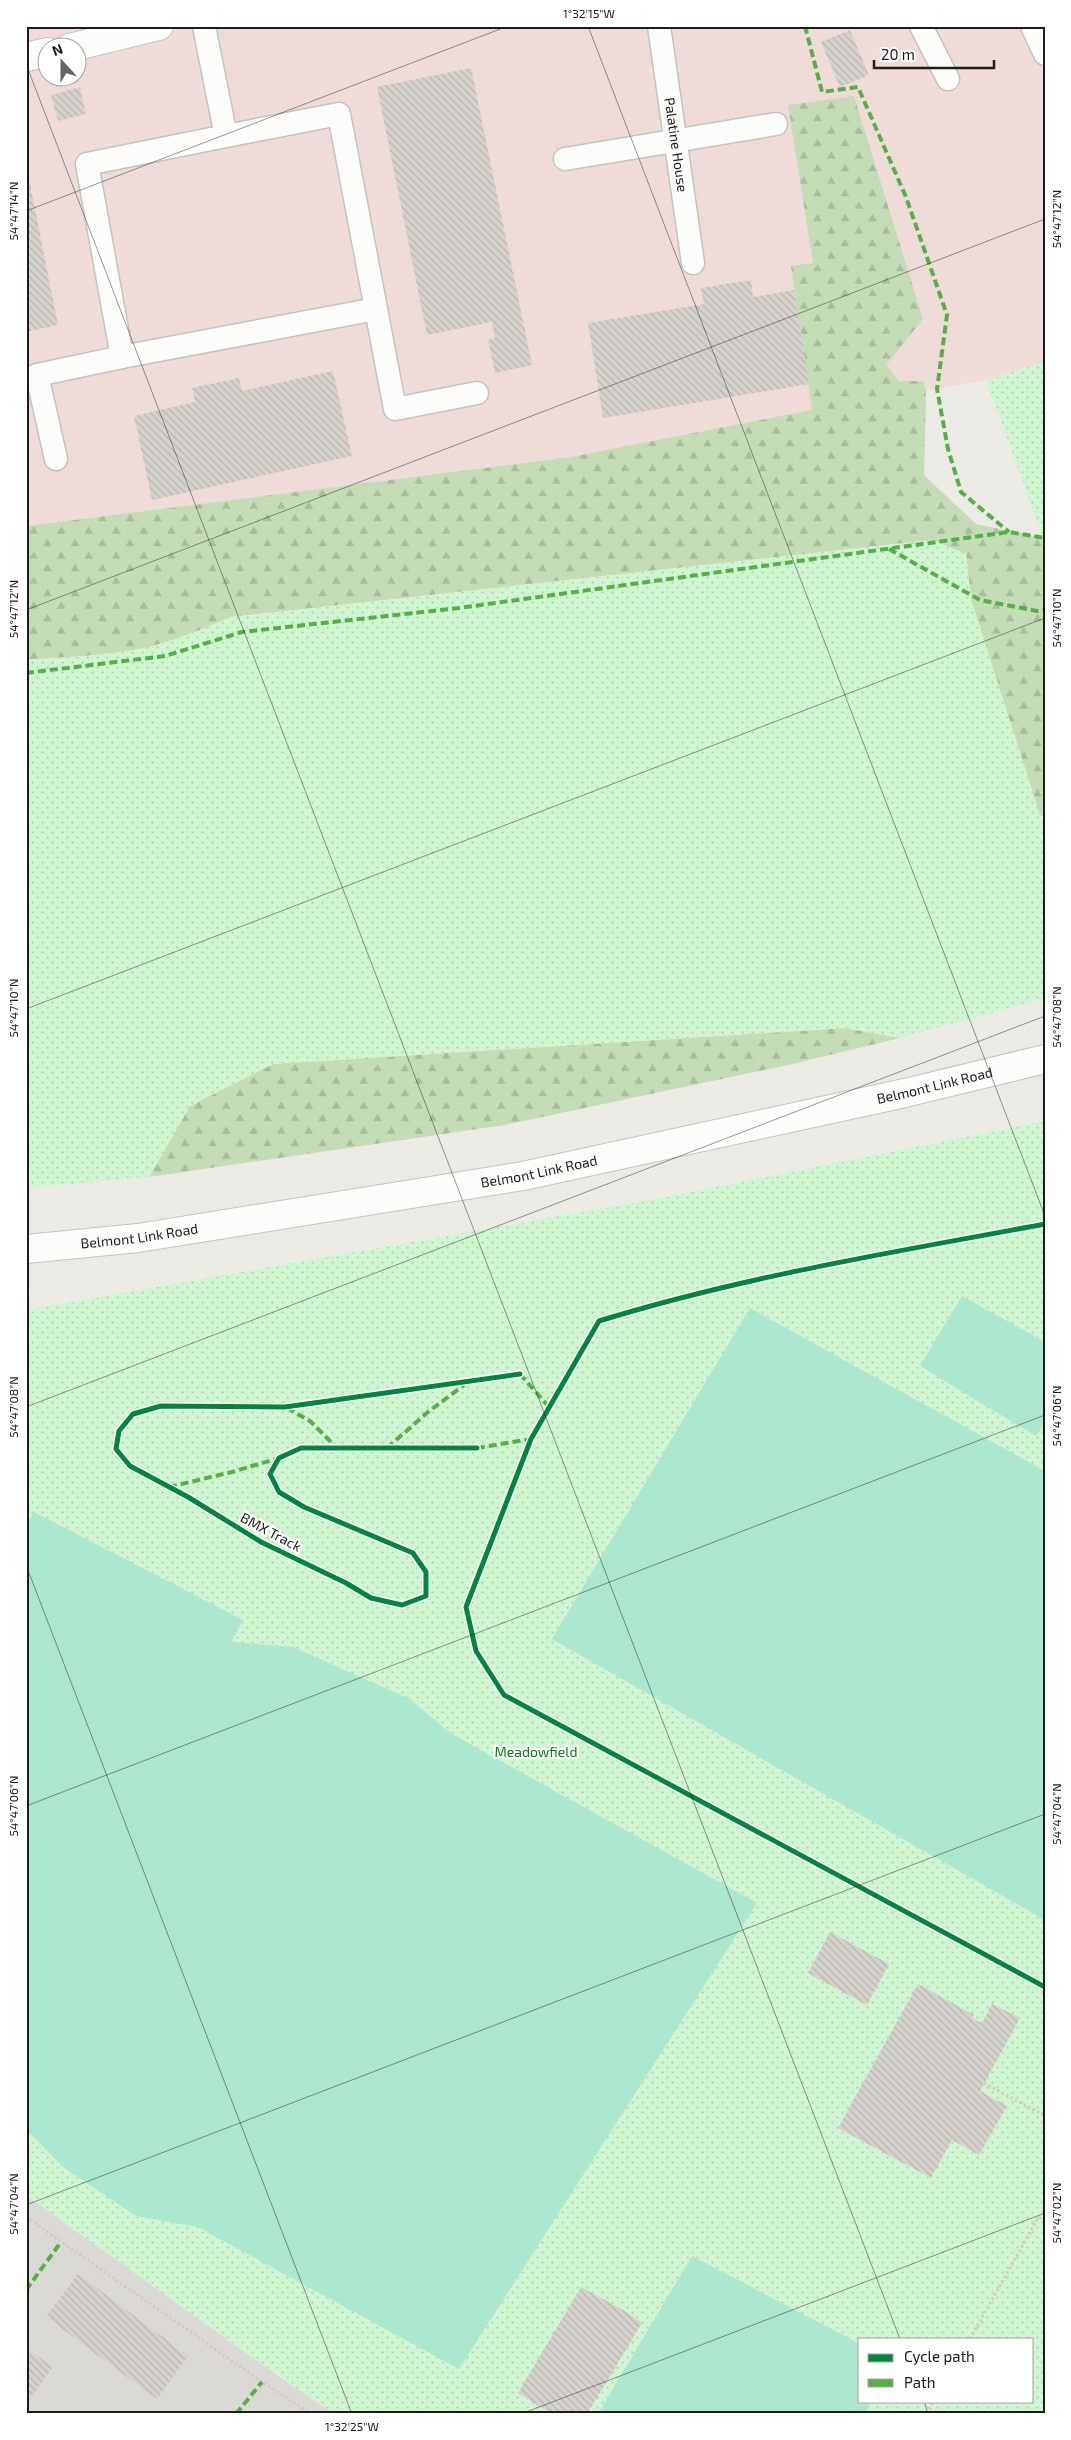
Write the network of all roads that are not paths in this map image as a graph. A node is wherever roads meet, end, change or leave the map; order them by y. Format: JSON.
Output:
{"nodes":[{"id":1,"x":159,"y":26,"type":"edge"},
{"id":2,"x":204,"y":26,"type":"edge"},
{"id":3,"x":659,"y":26,"type":"edge"},
{"id":4,"x":922,"y":26,"type":"edge"},
{"id":5,"x":1032,"y":26,"type":"edge"},
{"id":6,"x":88,"y":43,"type":"edge"},
{"id":7,"x":1045,"y":54,"type":"edge"},
{"id":8,"x":948,"y":79,"type":"dead end"},
{"id":9,"x":776,"y":124,"type":"dead end"},
{"id":10,"x":226,"y":136,"type":"junction"},
{"id":11,"x":675,"y":140,"type":"junction"},
{"id":12,"x":565,"y":159,"type":"dead end"},
{"id":13,"x":693,"y":263,"type":"dead end"},
{"id":14,"x":376,"y":309,"type":"junction"},
{"id":15,"x":122,"y":357,"type":"junction"},
{"id":16,"x":477,"y":393,"type":"dead end"},
{"id":17,"x":56,"y":459,"type":"dead end"},
{"id":18,"x":1045,"y":1059,"type":"edge"},
{"id":19,"x":26,"y":1249,"type":"edge"}],
"edges":[{"from":1,"to":6,"type":"street"},
{"from":2,"to":10,"type":"lane"},
{"from":3,"to":11,"type":"lane","name":"Palatine House"},
{"from":4,"to":8,"type":"lane"},
{"from":5,"to":7,"type":"lane"},
{"from":9,"to":11,"type":"lane"},
{"from":10,"to":14,"type":"lane"},
{"from":10,"to":15,"type":"lane"},
{"from":11,"to":12,"type":"lane"},
{"from":11,"to":13,"type":"lane","name":"Palatine House"},
{"from":14,"to":15,"type":"lane"},
{"from":14,"to":16,"type":"lane"},
{"from":15,"to":17,"type":"lane"},
{"from":18,"to":19,"type":"street","name":"Belmont Link Road"}]}
